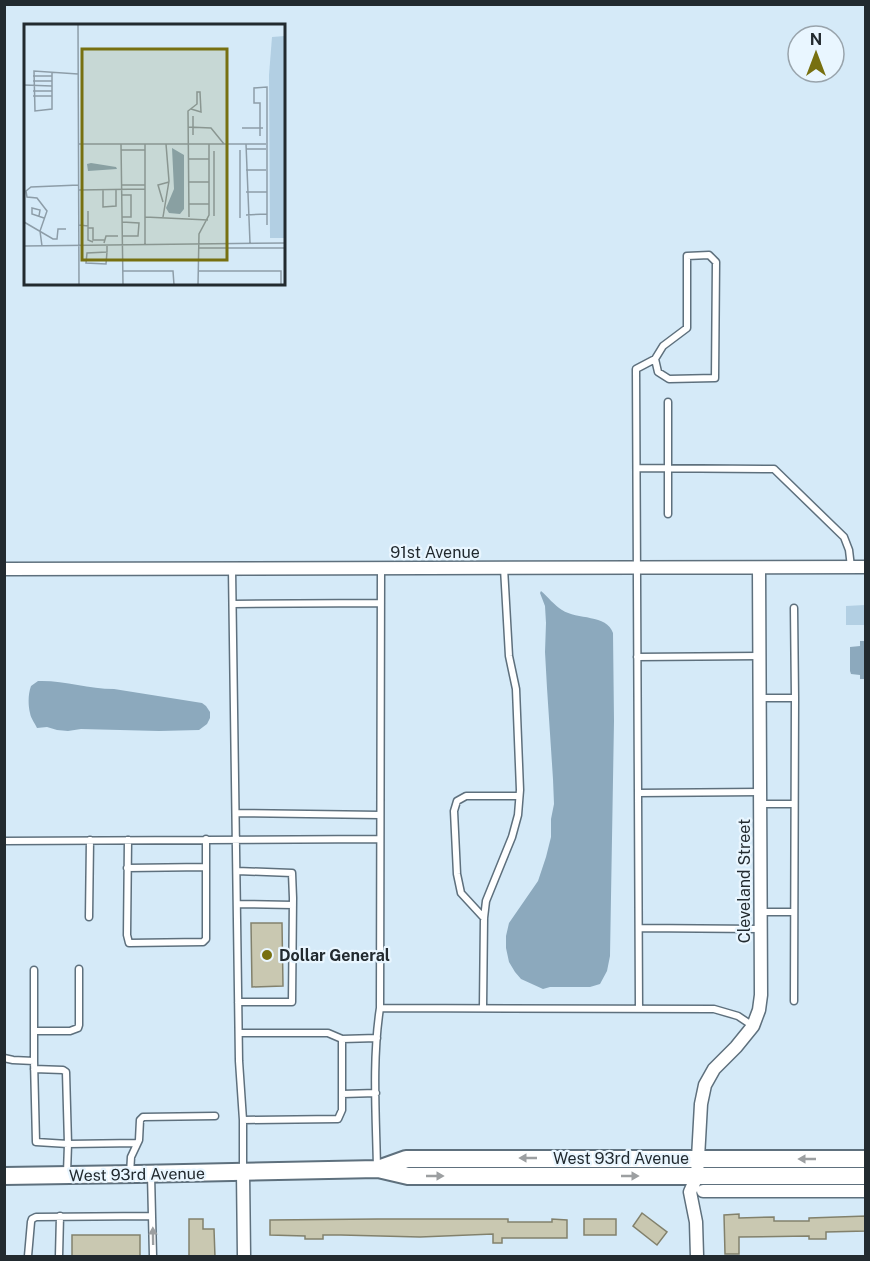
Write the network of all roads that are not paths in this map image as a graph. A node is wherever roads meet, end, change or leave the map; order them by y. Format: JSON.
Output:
{"nodes":[{"id":1,"x":656,"y":359,"type":"junction"},
{"id":2,"x":668,"y":402,"type":"dead end"},
{"id":3,"x":637,"y":468,"type":"junction"},
{"id":4,"x":668,"y":468,"type":"junction"},
{"id":5,"x":668,"y":514,"type":"dead end"},
{"id":6,"x":759,"y":567,"type":"junction"},
{"id":7,"x":851,"y":567,"type":"junction"},
{"id":8,"x":866,"y":567,"type":"edge"},
{"id":9,"x":504,"y":568,"type":"junction"},
{"id":10,"x":638,"y":568,"type":"junction"},
{"id":11,"x":4,"y":569,"type":"edge"},
{"id":12,"x":232,"y":569,"type":"junction"},
{"id":13,"x":381,"y":569,"type":"junction"},
{"id":14,"x":381,"y":603,"type":"junction"},
{"id":15,"x":233,"y":604,"type":"junction"},
{"id":16,"x":794,"y":608,"type":"dead end"},
{"id":17,"x":760,"y":656,"type":"junction"},
{"id":18,"x":637,"y":657,"type":"junction"},
{"id":19,"x":760,"y":698,"type":"junction"},
{"id":20,"x":795,"y":698,"type":"junction"},
{"id":21,"x":638,"y":793,"type":"junction"},
{"id":22,"x":519,"y":796,"type":"junction"},
{"id":23,"x":760,"y":798,"type":"junction"},
{"id":24,"x":794,"y":804,"type":"junction"},
{"id":25,"x":236,"y":813,"type":"junction"},
{"id":26,"x":380,"y":814,"type":"junction"},
{"id":27,"x":206,"y":839,"type":"junction"},
{"id":28,"x":237,"y":839,"type":"junction"},
{"id":29,"x":380,"y":839,"type":"junction"},
{"id":30,"x":90,"y":840,"type":"junction"},
{"id":31,"x":128,"y":840,"type":"junction"},
{"id":32,"x":4,"y":841,"type":"edge"},
{"id":33,"x":127,"y":867,"type":"junction"},
{"id":34,"x":206,"y":867,"type":"junction"},
{"id":35,"x":237,"y":871,"type":"junction"},
{"id":36,"x":237,"y":904,"type":"junction"},
{"id":37,"x":293,"y":905,"type":"junction"},
{"id":38,"x":760,"y":912,"type":"junction"},
{"id":39,"x":794,"y":912,"type":"junction"},
{"id":40,"x":89,"y":917,"type":"dead end"},
{"id":41,"x":484,"y":918,"type":"junction"},
{"id":42,"x":639,"y":928,"type":"junction"},
{"id":43,"x":760,"y":929,"type":"junction"},
{"id":44,"x":79,"y":969,"type":"dead end"},
{"id":45,"x":34,"y":970,"type":"dead end"},
{"id":46,"x":794,"y":1001,"type":"dead end"},
{"id":47,"x":238,"y":1002,"type":"junction"},
{"id":48,"x":483,"y":1007,"type":"junction"},
{"id":49,"x":380,"y":1008,"type":"junction"},
{"id":50,"x":639,"y":1008,"type":"junction"},
{"id":51,"x":753,"y":1026,"type":"junction"},
{"id":52,"x":34,"y":1031,"type":"junction"},
{"id":53,"x":238,"y":1033,"type":"junction"},
{"id":54,"x":377,"y":1038,"type":"junction"},
{"id":55,"x":342,"y":1039,"type":"junction"},
{"id":56,"x":4,"y":1058,"type":"edge"},
{"id":57,"x":34,"y":1061,"type":"junction"},
{"id":58,"x":34,"y":1069,"type":"junction"},
{"id":59,"x":376,"y":1093,"type":"junction"},
{"id":60,"x":342,"y":1094,"type":"junction"},
{"id":61,"x":215,"y":1116,"type":"dead end"},
{"id":62,"x":243,"y":1120,"type":"junction"},
{"id":63,"x":137,"y":1143,"type":"junction"},
{"id":64,"x":68,"y":1144,"type":"junction"},
{"id":65,"x":699,"y":1158,"type":"junction"},
{"id":66,"x":866,"y":1159,"type":"edge"},
{"id":67,"x":378,"y":1169,"type":"junction"},
{"id":68,"x":243,"y":1172,"type":"junction"},
{"id":69,"x":130,"y":1174,"type":"junction"},
{"id":70,"x":151,"y":1174,"type":"junction"},
{"id":71,"x":67,"y":1175,"type":"junction"},
{"id":72,"x":4,"y":1176,"type":"edge"},
{"id":73,"x":866,"y":1176,"type":"edge"},
{"id":74,"x":700,"y":1183,"type":"junction"},
{"id":75,"x":866,"y":1191,"type":"edge"},
{"id":76,"x":60,"y":1216,"type":"junction"},
{"id":77,"x":152,"y":1216,"type":"junction"},
{"id":78,"x":28,"y":1257,"type":"edge"},
{"id":79,"x":59,"y":1257,"type":"edge"},
{"id":80,"x":153,"y":1257,"type":"edge"},
{"id":81,"x":244,"y":1257,"type":"edge"},
{"id":82,"x":697,"y":1257,"type":"edge"}],
"edges":[{"from":1,"to":1,"type":"lane"},
{"from":1,"to":3,"type":"lane"},
{"from":2,"to":4,"type":"lane"},
{"from":3,"to":4,"type":"lane"},
{"from":3,"to":10,"type":"lane"},
{"from":4,"to":5,"type":"lane"},
{"from":4,"to":7,"type":"lane"},
{"from":6,"to":7,"type":"street","name":"91st Avenue"},
{"from":6,"to":10,"type":"street","name":"91st Avenue"},
{"from":6,"to":17,"type":"street","name":"Cleveland Street"},
{"from":7,"to":8,"type":"street","name":"91st Avenue"},
{"from":9,"to":10,"type":"street","name":"91st Avenue"},
{"from":9,"to":13,"type":"street","name":"91st Avenue"},
{"from":9,"to":22,"type":"lane"},
{"from":10,"to":18,"type":"lane"},
{"from":11,"to":12,"type":"street","name":"91st Avenue"},
{"from":12,"to":13,"type":"street","name":"91st Avenue"},
{"from":12,"to":15,"type":"lane"},
{"from":13,"to":14,"type":"lane"},
{"from":14,"to":15,"type":"lane"},
{"from":14,"to":26,"type":"lane"},
{"from":15,"to":25,"type":"lane"},
{"from":16,"to":20,"type":"lane"},
{"from":17,"to":18,"type":"lane"},
{"from":17,"to":19,"type":"street","name":"Cleveland Street"},
{"from":18,"to":21,"type":"lane"},
{"from":19,"to":20,"type":"lane"},
{"from":19,"to":23,"type":"street","name":"Cleveland Street"},
{"from":20,"to":24,"type":"lane"},
{"from":21,"to":23,"type":"lane"},
{"from":21,"to":42,"type":"lane"},
{"from":22,"to":41,"type":"lane"},
{"from":22,"to":41,"type":"lane"},
{"from":23,"to":24,"type":"lane"},
{"from":23,"to":38,"type":"street","name":"Cleveland Street"},
{"from":24,"to":39,"type":"lane"},
{"from":25,"to":26,"type":"lane"},
{"from":25,"to":28,"type":"lane"},
{"from":26,"to":29,"type":"lane"},
{"from":27,"to":28,"type":"lane"},
{"from":27,"to":31,"type":"lane"},
{"from":27,"to":34,"type":"lane"},
{"from":28,"to":29,"type":"lane"},
{"from":28,"to":35,"type":"lane"},
{"from":29,"to":49,"type":"lane"},
{"from":30,"to":31,"type":"lane"},
{"from":30,"to":32,"type":"lane"},
{"from":30,"to":40,"type":"lane"},
{"from":31,"to":33,"type":"lane"},
{"from":33,"to":34,"type":"lane"},
{"from":33,"to":34,"type":"lane"},
{"from":35,"to":36,"type":"lane"},
{"from":35,"to":37,"type":"lane"},
{"from":36,"to":37,"type":"lane"},
{"from":36,"to":47,"type":"lane"},
{"from":37,"to":47,"type":"lane"},
{"from":38,"to":39,"type":"lane"},
{"from":38,"to":43,"type":"street","name":"Cleveland Street"},
{"from":39,"to":46,"type":"lane"},
{"from":41,"to":48,"type":"lane"},
{"from":42,"to":43,"type":"lane"},
{"from":42,"to":50,"type":"lane"},
{"from":43,"to":51,"type":"street","name":"Cleveland Street"},
{"from":44,"to":52,"type":"lane"},
{"from":45,"to":52,"type":"lane"},
{"from":47,"to":53,"type":"lane"},
{"from":48,"to":49,"type":"lane"},
{"from":48,"to":50,"type":"lane"},
{"from":49,"to":54,"type":"lane"},
{"from":50,"to":51,"type":"lane"},
{"from":51,"to":65,"type":"street","name":"Cleveland Street"},
{"from":52,"to":57,"type":"lane"},
{"from":53,"to":55,"type":"lane"},
{"from":53,"to":62,"type":"lane"},
{"from":54,"to":55,"type":"lane"},
{"from":54,"to":59,"type":"lane"},
{"from":55,"to":60,"type":"lane"},
{"from":56,"to":57,"type":"lane"},
{"from":57,"to":58,"type":"lane"},
{"from":58,"to":64,"type":"lane"},
{"from":58,"to":64,"type":"lane"},
{"from":59,"to":60,"type":"lane"},
{"from":59,"to":67,"type":"lane"},
{"from":60,"to":62,"type":"lane"},
{"from":61,"to":63,"type":"lane"},
{"from":62,"to":68,"type":"lane"},
{"from":63,"to":64,"type":"lane"},
{"from":63,"to":69,"type":"lane"},
{"from":64,"to":71,"type":"lane"},
{"from":66,"to":65,"type":"street","name":"West 93rd Avenue","one_way":true},
{"from":65,"to":67,"type":"street","name":"West 93rd Avenue","one_way":true},
{"from":65,"to":74,"type":"street","name":"Cleveland Street"},
{"from":67,"to":68,"type":"street","name":"West 93rd Avenue"},
{"from":67,"to":74,"type":"street","name":"West 93rd Avenue","one_way":true},
{"from":68,"to":70,"type":"street","name":"West 93rd Avenue"},
{"from":68,"to":81,"type":"street"},
{"from":69,"to":70,"type":"street","name":"West 93rd Avenue"},
{"from":69,"to":71,"type":"street","name":"West 93rd Avenue"},
{"from":70,"to":77,"type":"lane"},
{"from":71,"to":72,"type":"street","name":"West 93rd Avenue"},
{"from":73,"to":74,"type":"street","name":"West 93rd Avenue"},
{"from":74,"to":75,"type":"street"},
{"from":74,"to":82,"type":"street","name":"Cleveland Street"},
{"from":76,"to":77,"type":"lane"},
{"from":76,"to":78,"type":"lane"},
{"from":76,"to":79,"type":"lane"},
{"from":80,"to":77,"type":"lane","one_way":true}]}
